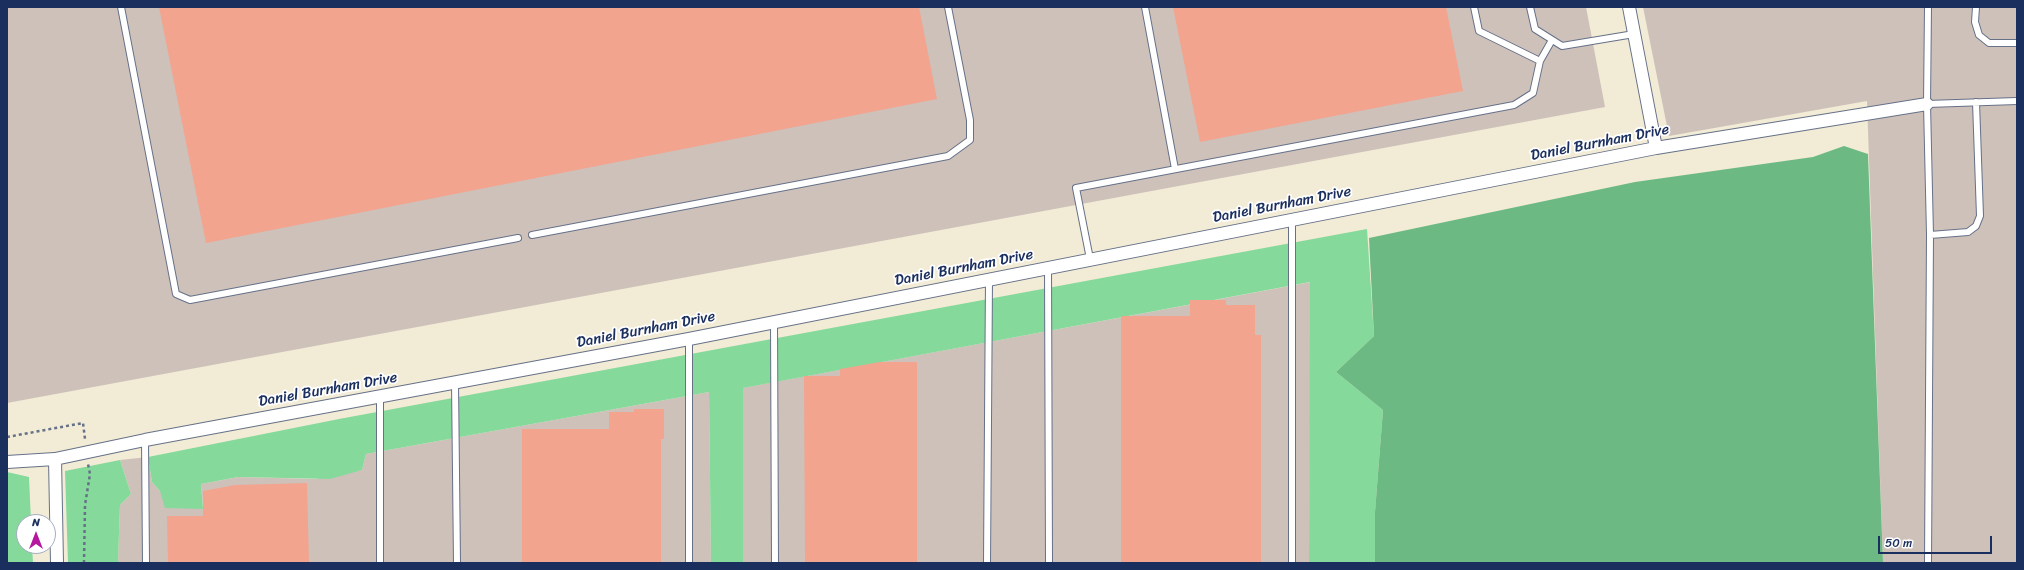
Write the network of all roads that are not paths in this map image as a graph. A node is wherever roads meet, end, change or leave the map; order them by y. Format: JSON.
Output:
{"nodes":[{"id":1,"x":120,"y":7,"type":"edge"},
{"id":2,"x":948,"y":7,"type":"edge"},
{"id":3,"x":1145,"y":7,"type":"edge"},
{"id":4,"x":1474,"y":7,"type":"edge"},
{"id":5,"x":1530,"y":7,"type":"edge"},
{"id":6,"x":1629,"y":7,"type":"edge"},
{"id":7,"x":1928,"y":7,"type":"edge"},
{"id":8,"x":1976,"y":7,"type":"edge"},
{"id":9,"x":1634,"y":34,"type":"junction"},
{"id":10,"x":1552,"y":40,"type":"junction"},
{"id":11,"x":2017,"y":43,"type":"edge"},
{"id":12,"x":1540,"y":60,"type":"junction"},
{"id":13,"x":2017,"y":101,"type":"edge"},
{"id":14,"x":1976,"y":102,"type":"junction"},
{"id":15,"x":1927,"y":104,"type":"junction"},
{"id":16,"x":1656,"y":148,"type":"junction"},
{"id":17,"x":1175,"y":169,"type":"junction"},
{"id":18,"x":1292,"y":219,"type":"junction"},
{"id":19,"x":532,"y":235,"type":"dead end"},
{"id":20,"x":1930,"y":235,"type":"junction"},
{"id":21,"x":518,"y":238,"type":"dead end"},
{"id":22,"x":1090,"y":259,"type":"junction"},
{"id":23,"x":1048,"y":267,"type":"junction"},
{"id":24,"x":989,"y":279,"type":"junction"},
{"id":25,"x":774,"y":322,"type":"junction"},
{"id":26,"x":689,"y":339,"type":"junction"},
{"id":27,"x":455,"y":383,"type":"junction"},
{"id":28,"x":380,"y":397,"type":"junction"},
{"id":29,"x":145,"y":440,"type":"junction"},
{"id":30,"x":55,"y":459,"type":"junction"},
{"id":31,"x":7,"y":462,"type":"edge"},
{"id":32,"x":57,"y":563,"type":"edge"},
{"id":33,"x":146,"y":563,"type":"edge"},
{"id":34,"x":380,"y":563,"type":"edge"},
{"id":35,"x":457,"y":563,"type":"edge"},
{"id":36,"x":689,"y":563,"type":"edge"},
{"id":37,"x":775,"y":563,"type":"edge"},
{"id":38,"x":987,"y":563,"type":"edge"},
{"id":39,"x":1048,"y":563,"type":"edge"},
{"id":40,"x":1292,"y":563,"type":"edge"},
{"id":41,"x":1928,"y":563,"type":"edge"}],
"edges":[{"from":1,"to":21,"type":"lane"},
{"from":2,"to":19,"type":"lane"},
{"from":3,"to":17,"type":"lane"},
{"from":4,"to":12,"type":"lane"},
{"from":5,"to":10,"type":"lane"},
{"from":6,"to":9,"type":"street"},
{"from":7,"to":15,"type":"lane"},
{"from":8,"to":11,"type":"lane"},
{"from":9,"to":10,"type":"lane"},
{"from":9,"to":16,"type":"street"},
{"from":10,"to":12,"type":"lane"},
{"from":12,"to":17,"type":"lane"},
{"from":13,"to":14,"type":"lane"},
{"from":14,"to":15,"type":"lane"},
{"from":14,"to":20,"type":"lane"},
{"from":15,"to":16,"type":"street","name":"Daniel Burnham Drive"},
{"from":15,"to":20,"type":"lane"},
{"from":16,"to":18,"type":"street","name":"Daniel Burnham Drive"},
{"from":17,"to":22,"type":"lane"},
{"from":18,"to":22,"type":"street","name":"Daniel Burnham Drive"},
{"from":18,"to":40,"type":"lane"},
{"from":20,"to":41,"type":"lane"},
{"from":22,"to":23,"type":"street","name":"Daniel Burnham Drive"},
{"from":23,"to":24,"type":"street","name":"Daniel Burnham Drive"},
{"from":23,"to":39,"type":"lane"},
{"from":24,"to":25,"type":"street","name":"Daniel Burnham Drive"},
{"from":24,"to":38,"type":"lane"},
{"from":25,"to":26,"type":"street","name":"Daniel Burnham Drive"},
{"from":25,"to":37,"type":"lane"},
{"from":26,"to":27,"type":"street","name":"Daniel Burnham Drive"},
{"from":26,"to":36,"type":"lane"},
{"from":27,"to":28,"type":"street","name":"Daniel Burnham Drive"},
{"from":27,"to":35,"type":"lane"},
{"from":28,"to":29,"type":"street","name":"Daniel Burnham Drive"},
{"from":28,"to":34,"type":"lane"},
{"from":29,"to":30,"type":"street","name":"Daniel Burnham Drive"},
{"from":29,"to":33,"type":"lane"},
{"from":30,"to":31,"type":"street","name":"Daniel Burnham Drive"},
{"from":30,"to":32,"type":"street"}]}
